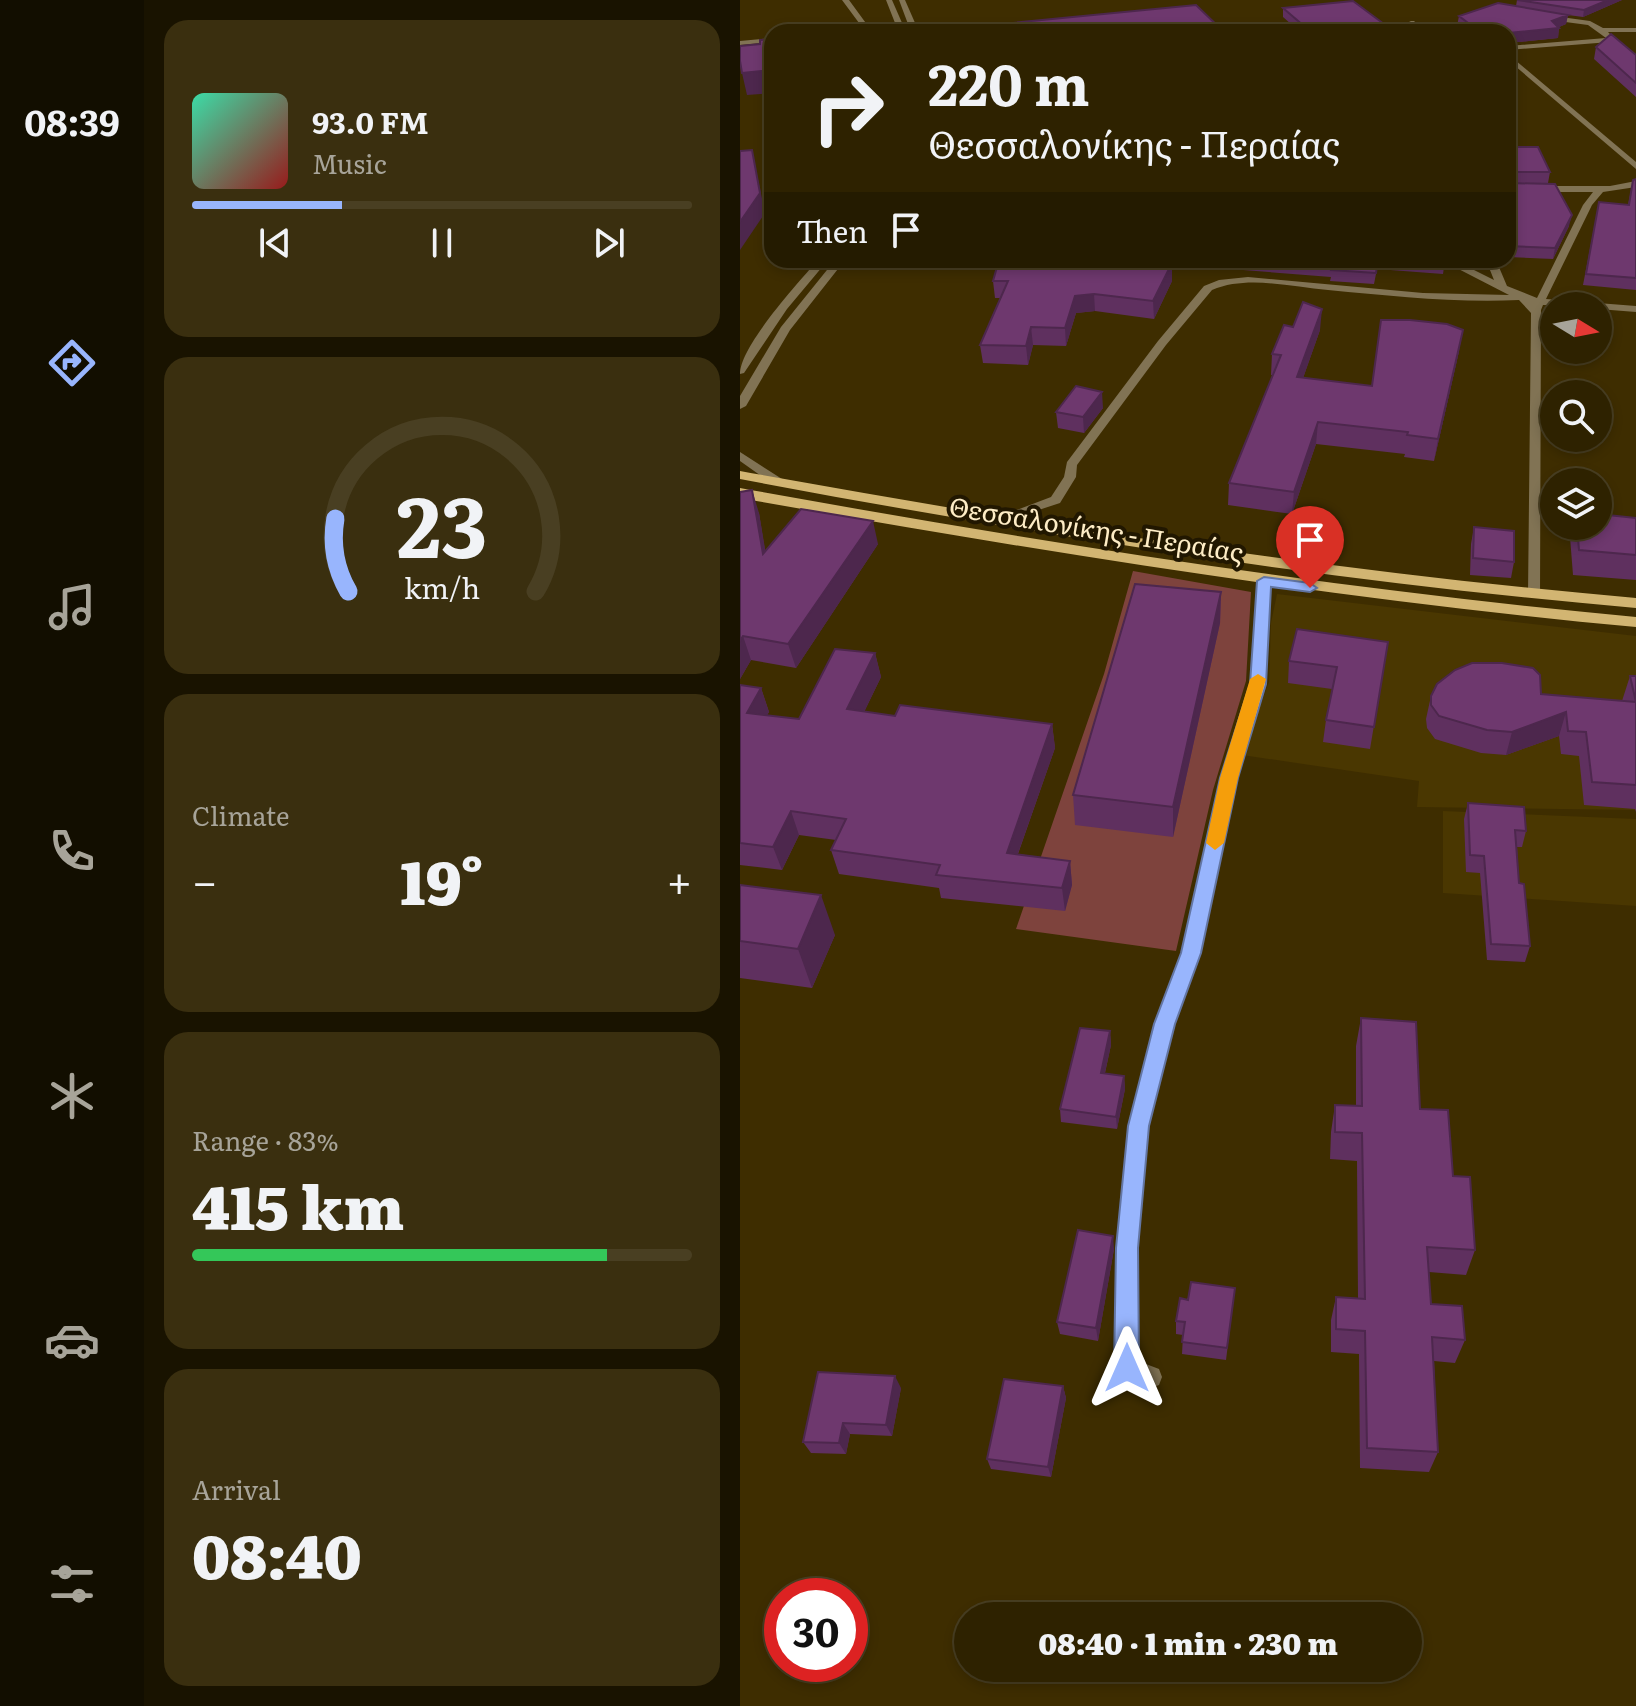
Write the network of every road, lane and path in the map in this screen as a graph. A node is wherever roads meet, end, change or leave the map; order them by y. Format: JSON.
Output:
{"nodes":[{"id":1,"x":845,"y":0,"type":"edge"},
{"id":2,"x":889,"y":0,"type":"edge"},
{"id":3,"x":902,"y":0,"type":"edge"},
{"id":4,"x":1544,"y":16,"type":"edge"},
{"id":5,"x":863,"y":24,"type":"edge"},
{"id":6,"x":899,"y":24,"type":"edge"},
{"id":7,"x":912,"y":24,"type":"edge"},
{"id":8,"x":1602,"y":30,"type":"junction"},
{"id":9,"x":1636,"y":30,"type":"edge"},
{"id":10,"x":1609,"y":40,"type":"junction"},
{"id":11,"x":764,"y":41,"type":"edge"},
{"id":12,"x":740,"y":43,"type":"edge"},
{"id":13,"x":1516,"y":47,"type":"edge"},
{"id":14,"x":1516,"y":63,"type":"edge"},
{"id":15,"x":1636,"y":65,"type":"edge"},
{"id":16,"x":1636,"y":166,"type":"edge"},
{"id":17,"x":1636,"y":184,"type":"edge"},
{"id":18,"x":1516,"y":189,"type":"edge"},
{"id":19,"x":1600,"y":189,"type":"junction"},
{"id":20,"x":816,"y":268,"type":"edge"},
{"id":21,"x":834,"y":268,"type":"edge"},
{"id":22,"x":1463,"y":268,"type":"edge"},
{"id":23,"x":1494,"y":268,"type":"edge"},
{"id":24,"x":1502,"y":286,"type":"junction"},
{"id":25,"x":1522,"y":297,"type":"junction"},
{"id":26,"x":1538,"y":307,"type":"junction"},
{"id":27,"x":1612,"y":307,"type":"edge"},
{"id":28,"x":1636,"y":309,"type":"edge"},
{"id":29,"x":740,"y":371,"type":"edge"},
{"id":30,"x":740,"y":406,"type":"edge"},
{"id":31,"x":740,"y":456,"type":"edge"},
{"id":32,"x":740,"y":475,"type":"edge"},
{"id":33,"x":778,"y":482,"type":"junction"},
{"id":34,"x":740,"y":493,"type":"edge"},
{"id":35,"x":999,"y":519,"type":"junction"},
{"id":36,"x":1264,"y":581,"type":"junction"},
{"id":37,"x":1535,"y":594,"type":"junction"},
{"id":38,"x":1636,"y":603,"type":"edge"},
{"id":39,"x":1636,"y":622,"type":"edge"},
{"id":40,"x":1151,"y":1377,"type":"dead end"}],
"edges":[{"from":1,"to":5,"type":"street"},
{"from":2,"to":6,"type":"street"},
{"from":3,"to":7,"type":"street"},
{"from":4,"to":8,"type":"street"},
{"from":8,"to":9,"type":"street"},
{"from":8,"to":10,"type":"street"},
{"from":10,"to":13,"type":"street"},
{"from":10,"to":15,"type":"street"},
{"from":11,"to":12,"type":"street"},
{"from":14,"to":16,"type":"street"},
{"from":17,"to":19,"type":"street"},
{"from":18,"to":19,"type":"street"},
{"from":19,"to":26,"type":"street"},
{"from":20,"to":29,"type":"street"},
{"from":21,"to":30,"type":"street"},
{"from":22,"to":24,"type":"street"},
{"from":23,"to":24,"type":"street"},
{"from":24,"to":25,"type":"street"},
{"from":25,"to":26,"type":"street"},
{"from":25,"to":35,"type":"street"},
{"from":26,"to":37,"type":"street"},
{"from":27,"to":28,"type":"street"},
{"from":31,"to":33,"type":"street"},
{"from":32,"to":33,"type":"main road","name":"Θεσσαλονίκης - Περαίας"},
{"from":33,"to":35,"type":"main road","name":"Θεσσαλονίκης - Περαίας"},
{"from":34,"to":36,"type":"main road","name":"Θεσσαλονίκης - Περαίας"},
{"from":35,"to":37,"type":"main road","name":"Θεσσαλονίκης - Περαίας"},
{"from":36,"to":39,"type":"main road","name":"Θεσσαλονίκης - Περαίας"},
{"from":36,"to":40,"type":"street"},
{"from":37,"to":38,"type":"main road","name":"Θεσσαλονίκης - Περαίας"}]}
